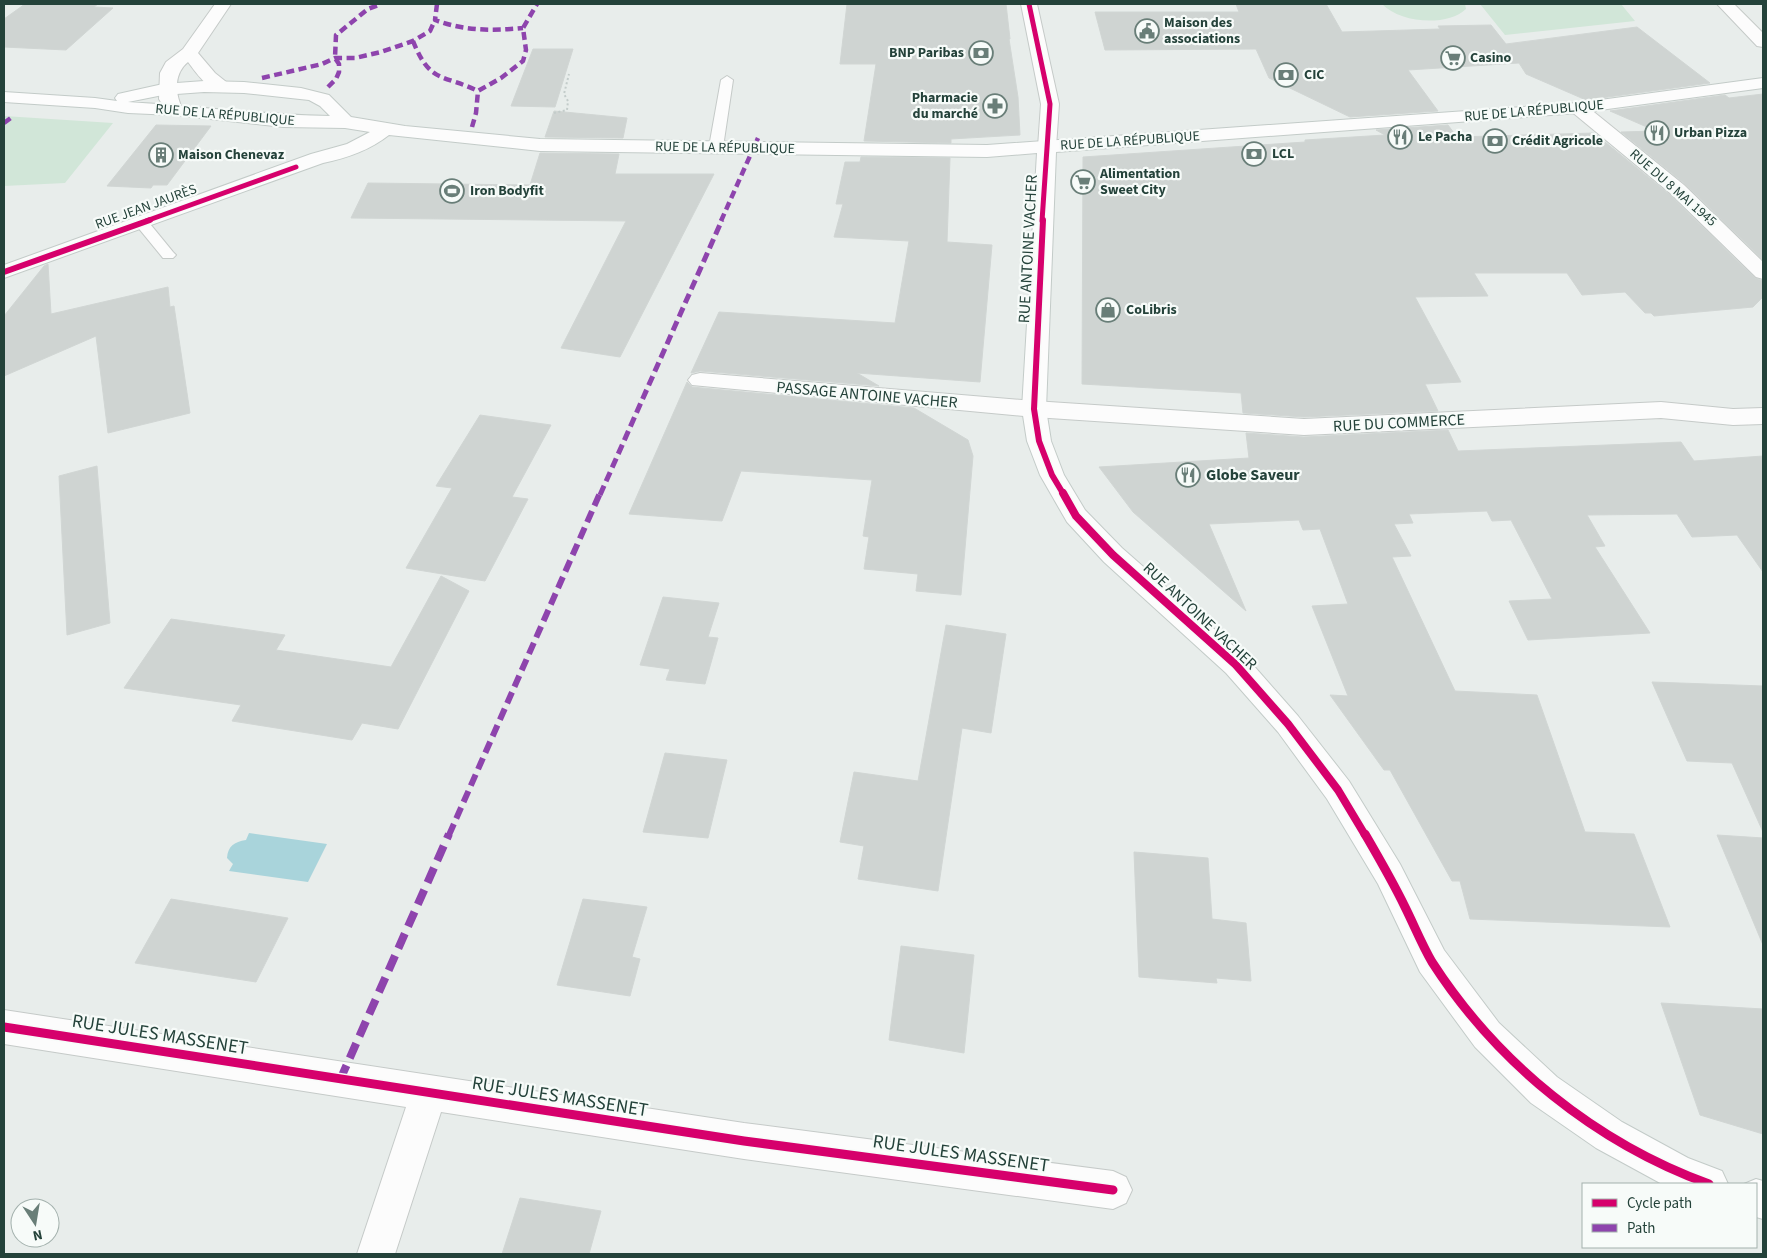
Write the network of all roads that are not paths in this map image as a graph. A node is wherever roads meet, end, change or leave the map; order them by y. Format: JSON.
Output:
{"nodes":[{"id":1,"x":223,"y":4,"type":"edge"},
{"id":2,"x":1029,"y":4,"type":"edge"},
{"id":3,"x":1725,"y":4,"type":"edge"},
{"id":4,"x":1763,"y":42,"type":"edge"},
{"id":5,"x":189,"y":53,"type":"junction"},
{"id":6,"x":727,"y":80,"type":"dead end"},
{"id":7,"x":1763,"y":83,"type":"edge"},
{"id":8,"x":221,"y":85,"type":"junction"},
{"id":9,"x":168,"y":88,"type":"junction"},
{"id":10,"x":313,"y":96,"type":"junction"},
{"id":11,"x":4,"y":97,"type":"edge"},
{"id":12,"x":105,"y":104,"type":"junction"},
{"id":13,"x":1578,"y":108,"type":"junction"},
{"id":14,"x":174,"y":110,"type":"junction"},
{"id":15,"x":283,"y":120,"type":"junction"},
{"id":16,"x":345,"y":122,"type":"junction"},
{"id":17,"x":385,"y":129,"type":"junction"},
{"id":18,"x":716,"y":147,"type":"junction"},
{"id":19,"x":1047,"y":147,"type":"junction"},
{"id":20,"x":318,"y":158,"type":"junction"},
{"id":21,"x":141,"y":222,"type":"junction"},
{"id":22,"x":168,"y":255,"type":"dead end"},
{"id":23,"x":4,"y":272,"type":"edge"},
{"id":24,"x":1763,"y":273,"type":"edge"},
{"id":25,"x":700,"y":380,"type":"dead end"},
{"id":26,"x":1034,"y":409,"type":"junction"},
{"id":27,"x":1763,"y":416,"type":"edge"},
{"id":28,"x":4,"y":1028,"type":"edge"},
{"id":29,"x":428,"y":1093,"type":"junction"},
{"id":30,"x":1706,"y":1183,"type":"edge"},
{"id":31,"x":1113,"y":1190,"type":"dead end"},
{"id":32,"x":376,"y":1254,"type":"edge"}],
"edges":[{"from":1,"to":5,"type":"street"},
{"from":2,"to":19,"type":"street","name":"RUE ANTOINE VACHER"},
{"from":3,"to":4,"type":"street"},
{"from":5,"to":8,"type":"street"},
{"from":5,"to":9,"type":"street"},
{"from":6,"to":18,"type":"lane"},
{"from":7,"to":13,"type":"street","name":"RUE DE LA RÉPUBLIQUE"},
{"from":8,"to":9,"type":"street","name":"RUE DE LA RÉPUBLIQUE"},
{"from":8,"to":10,"type":"street","name":"RUE DE LA RÉPUBLIQUE"},
{"from":9,"to":12,"type":"street","name":"RUE DE LA RÉPUBLIQUE"},
{"from":9,"to":14,"type":"street"},
{"from":10,"to":15,"type":"street"},
{"from":10,"to":16,"type":"street","name":"RUE DE LA RÉPUBLIQUE"},
{"from":11,"to":12,"type":"street","name":"RUE DE LA RÉPUBLIQUE"},
{"from":12,"to":14,"type":"street","name":"RUE DE LA RÉPUBLIQUE"},
{"from":13,"to":19,"type":"street","name":"RUE DE LA RÉPUBLIQUE"},
{"from":13,"to":24,"type":"street","name":"RUE DU 8 MAI 1945"},
{"from":14,"to":15,"type":"street","name":"RUE DE LA RÉPUBLIQUE"},
{"from":15,"to":16,"type":"street","name":"RUE DE LA RÉPUBLIQUE"},
{"from":16,"to":17,"type":"street","name":"RUE DE LA RÉPUBLIQUE"},
{"from":16,"to":20,"type":"street"},
{"from":17,"to":18,"type":"street","name":"RUE DE LA RÉPUBLIQUE"},
{"from":17,"to":20,"type":"street","name":"RUE JEAN JAURÈS"},
{"from":18,"to":19,"type":"street","name":"RUE DE LA RÉPUBLIQUE"},
{"from":19,"to":26,"type":"street","name":"RUE ANTOINE VACHER"},
{"from":20,"to":21,"type":"street","name":"RUE JEAN JAURÈS"},
{"from":21,"to":22,"type":"lane"},
{"from":21,"to":23,"type":"street","name":"RUE JEAN JAURÈS"},
{"from":25,"to":26,"type":"street","name":"PASSAGE ANTOINE VACHER"},
{"from":26,"to":27,"type":"street","name":"RUE DU COMMERCE"},
{"from":26,"to":30,"type":"street","name":"RUE ANTOINE VACHER"},
{"from":28,"to":29,"type":"street","name":"RUE JULES MASSENET"},
{"from":29,"to":31,"type":"street","name":"RUE JULES MASSENET"},
{"from":29,"to":32,"type":"street"}]}
